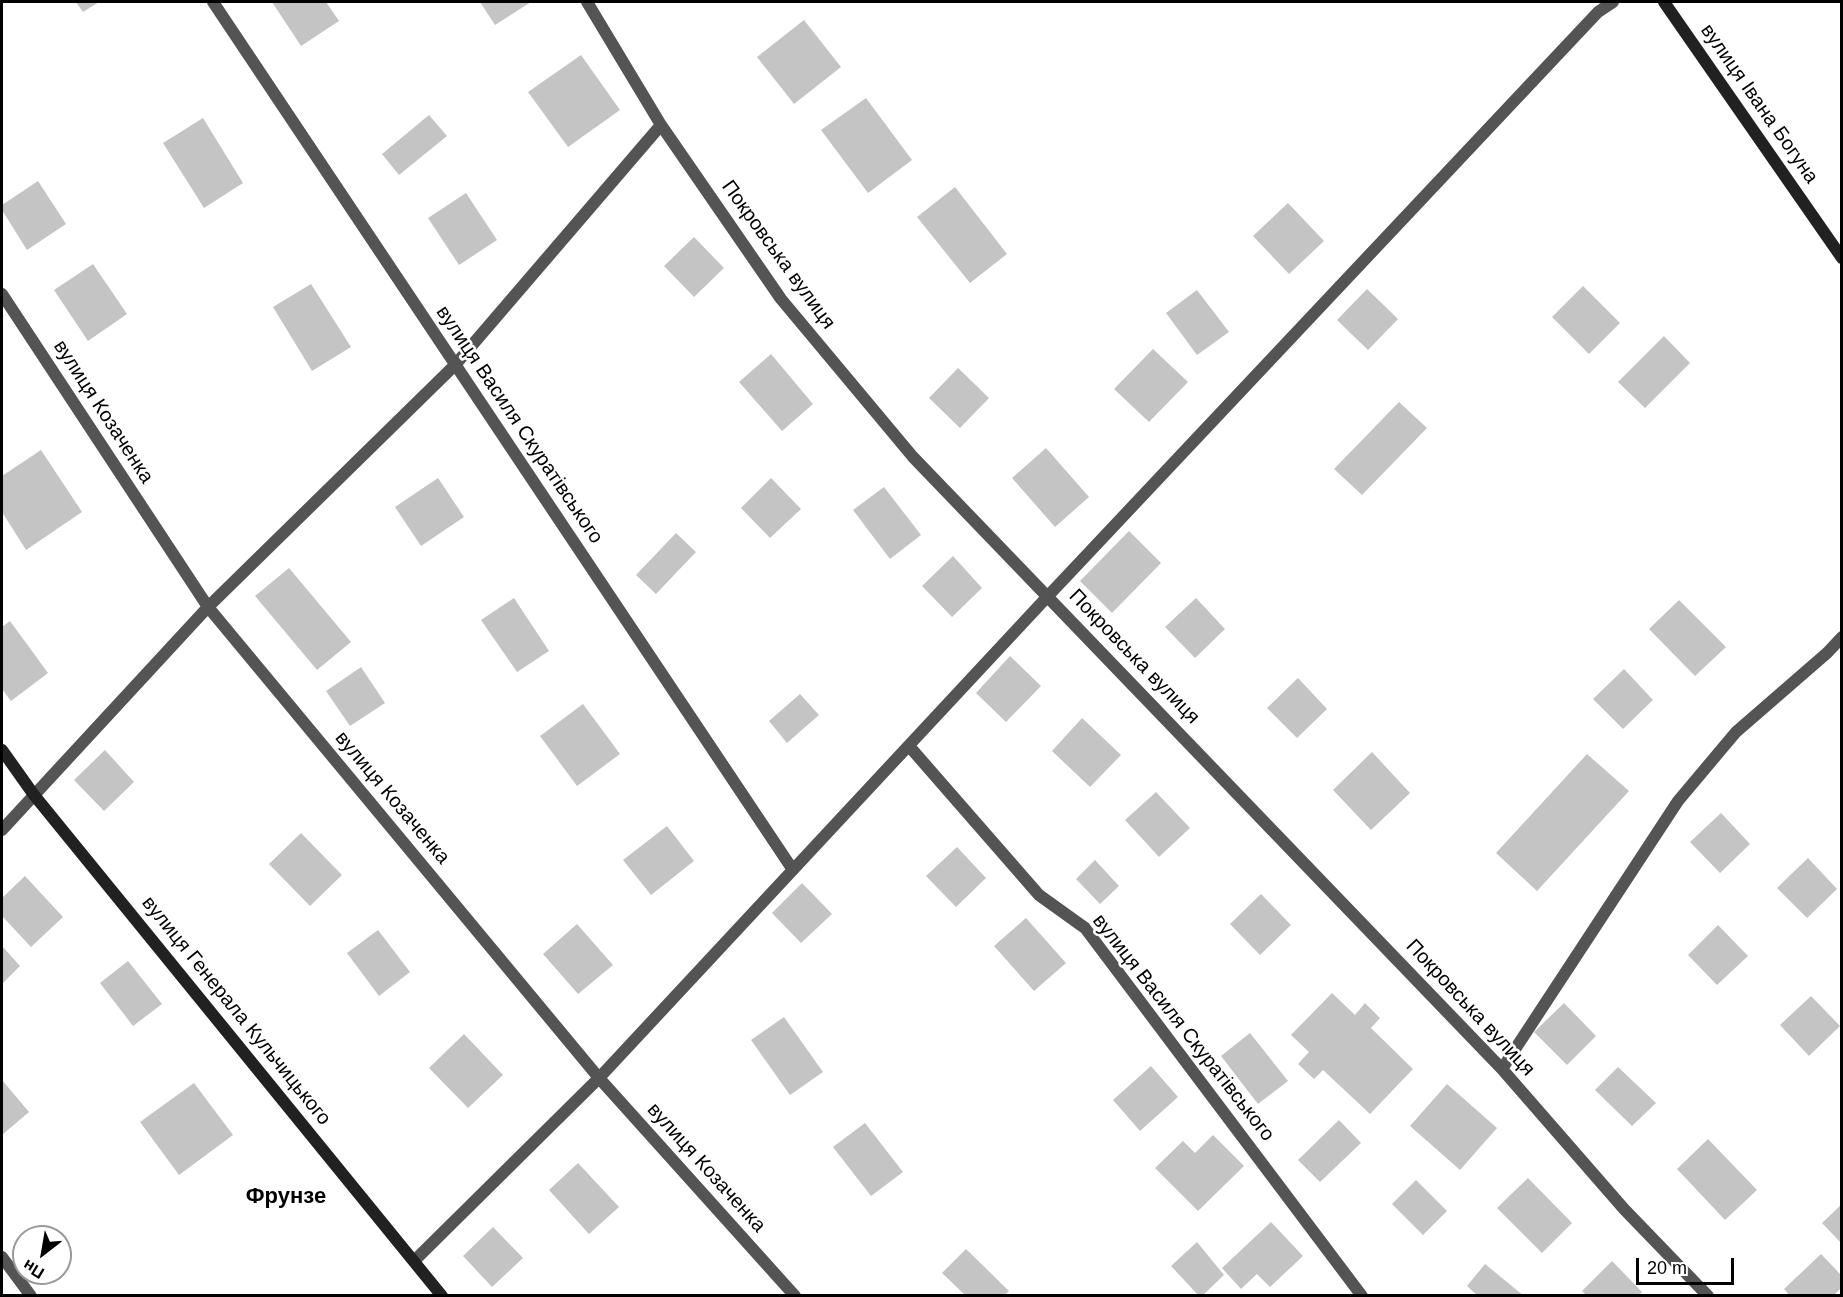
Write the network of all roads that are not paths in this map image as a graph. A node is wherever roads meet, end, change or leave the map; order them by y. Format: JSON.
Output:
{"nodes":[{"id":1,"x":213,"y":2,"type":"edge"},
{"id":2,"x":587,"y":2,"type":"edge"},
{"id":3,"x":1613,"y":2,"type":"edge"},
{"id":4,"x":1664,"y":2,"type":"edge"},
{"id":5,"x":661,"y":125,"type":"junction"},
{"id":6,"x":1842,"y":258,"type":"edge"},
{"id":7,"x":2,"y":294,"type":"edge"},
{"id":8,"x":455,"y":365,"type":"junction"},
{"id":9,"x":1048,"y":596,"type":"junction"},
{"id":10,"x":208,"y":607,"type":"junction"},
{"id":11,"x":1842,"y":637,"type":"edge"},
{"id":12,"x":909,"y":746,"type":"junction"},
{"id":13,"x":2,"y":750,"type":"edge"},
{"id":14,"x":34,"y":795,"type":"junction"},
{"id":15,"x":2,"y":830,"type":"edge"},
{"id":16,"x":793,"y":870,"type":"junction"},
{"id":17,"x":1502,"y":1069,"type":"junction"},
{"id":18,"x":599,"y":1078,"type":"junction"},
{"id":19,"x":2,"y":1257,"type":"edge"},
{"id":20,"x":415,"y":1260,"type":"junction"},
{"id":21,"x":31,"y":1296,"type":"edge"},
{"id":22,"x":442,"y":1296,"type":"edge"},
{"id":23,"x":795,"y":1296,"type":"edge"},
{"id":24,"x":1362,"y":1296,"type":"edge"},
{"id":25,"x":1708,"y":1296,"type":"edge"}],
"edges":[{"from":1,"to":8,"type":"street","name":"вулиця Василя Скуратівського"},
{"from":2,"to":5,"type":"street","name":"Покровська вулиця"},
{"from":3,"to":9,"type":"street"},
{"from":4,"to":6,"type":"street","name":"вулиця Івана Богуна"},
{"from":5,"to":8,"type":"street"},
{"from":5,"to":9,"type":"street","name":"Покровська вулиця"},
{"from":7,"to":10,"type":"street","name":"вулиця Козаченка"},
{"from":8,"to":10,"type":"street"},
{"from":8,"to":16,"type":"street","name":"вулиця Василя Скуратівського"},
{"from":9,"to":12,"type":"street"},
{"from":9,"to":17,"type":"street","name":"Покровська вулиця"},
{"from":10,"to":14,"type":"street"},
{"from":10,"to":18,"type":"street","name":"вулиця Козаченка"},
{"from":11,"to":17,"type":"street"},
{"from":12,"to":16,"type":"street"},
{"from":12,"to":24,"type":"street","name":"вулиця Василя Скуратівського"},
{"from":13,"to":14,"type":"street","name":"вулиця Генерала Кульчицького"},
{"from":14,"to":15,"type":"street"},
{"from":14,"to":20,"type":"street","name":"вулиця Генерала Кульчицького"},
{"from":16,"to":18,"type":"street"},
{"from":17,"to":25,"type":"street","name":"Покровська вулиця"},
{"from":18,"to":20,"type":"street"},
{"from":18,"to":23,"type":"street","name":"вулиця Козаченка"},
{"from":19,"to":21,"type":"street"},
{"from":20,"to":22,"type":"street","name":"вулиця Генерала Кульчицького"}]}
